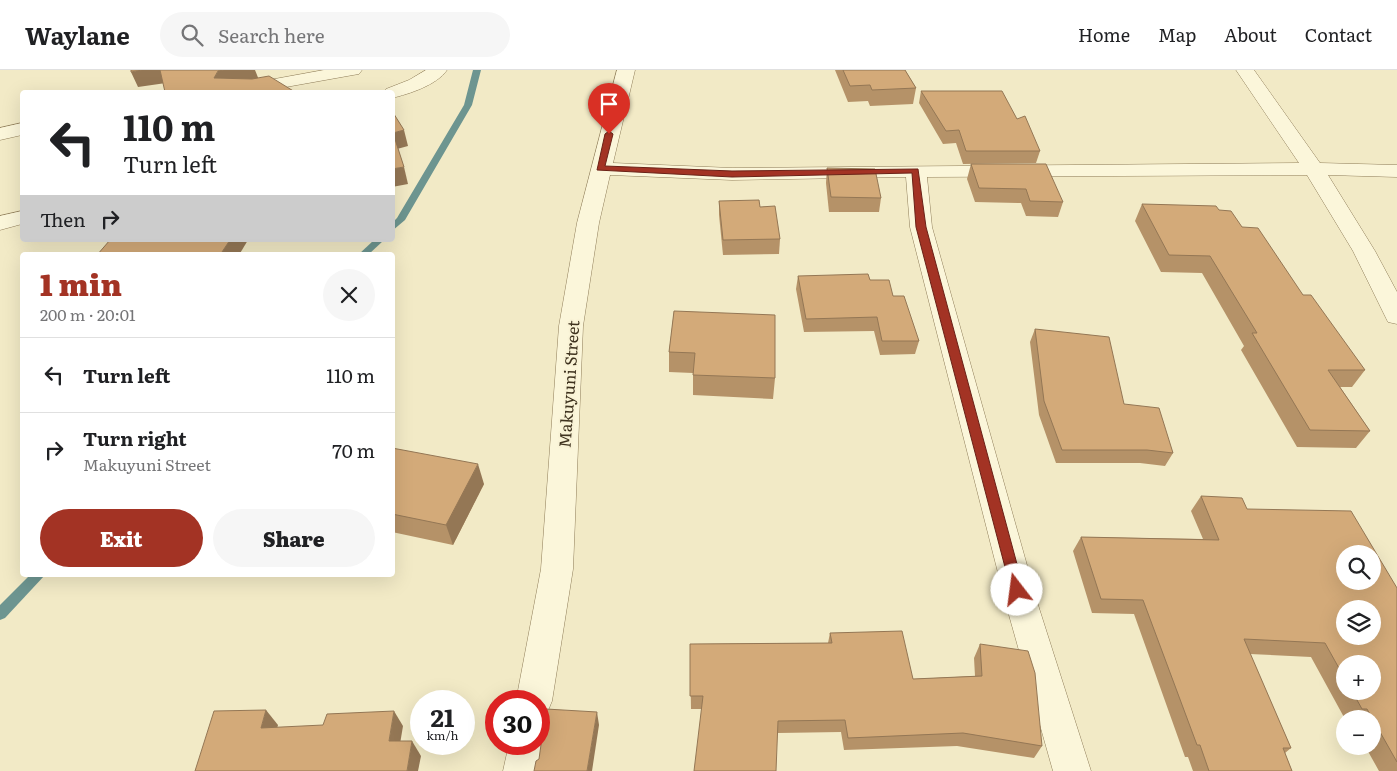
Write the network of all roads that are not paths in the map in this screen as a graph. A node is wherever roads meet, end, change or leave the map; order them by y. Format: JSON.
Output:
{"nodes":[{"id":1,"x":353,"y":70,"type":"edge"},
{"id":2,"x":438,"y":70,"type":"edge"},
{"id":3,"x":626,"y":70,"type":"edge"},
{"id":4,"x":1245,"y":70,"type":"edge"},
{"id":5,"x":242,"y":90,"type":"edge"},
{"id":6,"x":395,"y":92,"type":"edge"},
{"id":7,"x":20,"y":130,"type":"edge"},
{"id":8,"x":0,"y":134,"type":"edge"},
{"id":9,"x":600,"y":168,"type":"junction"},
{"id":10,"x":1316,"y":170,"type":"junction"},
{"id":11,"x":916,"y":171,"type":"junction"},
{"id":12,"x":1397,"y":171,"type":"edge"},
{"id":13,"x":20,"y":218,"type":"edge"},
{"id":14,"x":0,"y":223,"type":"edge"},
{"id":15,"x":1397,"y":316,"type":"edge"},
{"id":16,"x":536,"y":690,"type":"edge"},
{"id":17,"x":525,"y":755,"type":"edge"},
{"id":18,"x":522,"y":771,"type":"edge"},
{"id":19,"x":1072,"y":771,"type":"edge"}],
"edges":[{"from":1,"to":5,"type":"street"},
{"from":2,"to":6,"type":"street"},
{"from":3,"to":9,"type":"street","name":"Makuyuni Street"},
{"from":4,"to":10,"type":"street"},
{"from":7,"to":8,"type":"street"},
{"from":9,"to":11,"type":"street"},
{"from":9,"to":16,"type":"street","name":"Makuyuni Street"},
{"from":10,"to":11,"type":"street"},
{"from":10,"to":12,"type":"street"},
{"from":10,"to":15,"type":"street"},
{"from":11,"to":19,"type":"street"},
{"from":13,"to":14,"type":"street"},
{"from":17,"to":18,"type":"street"}]}
